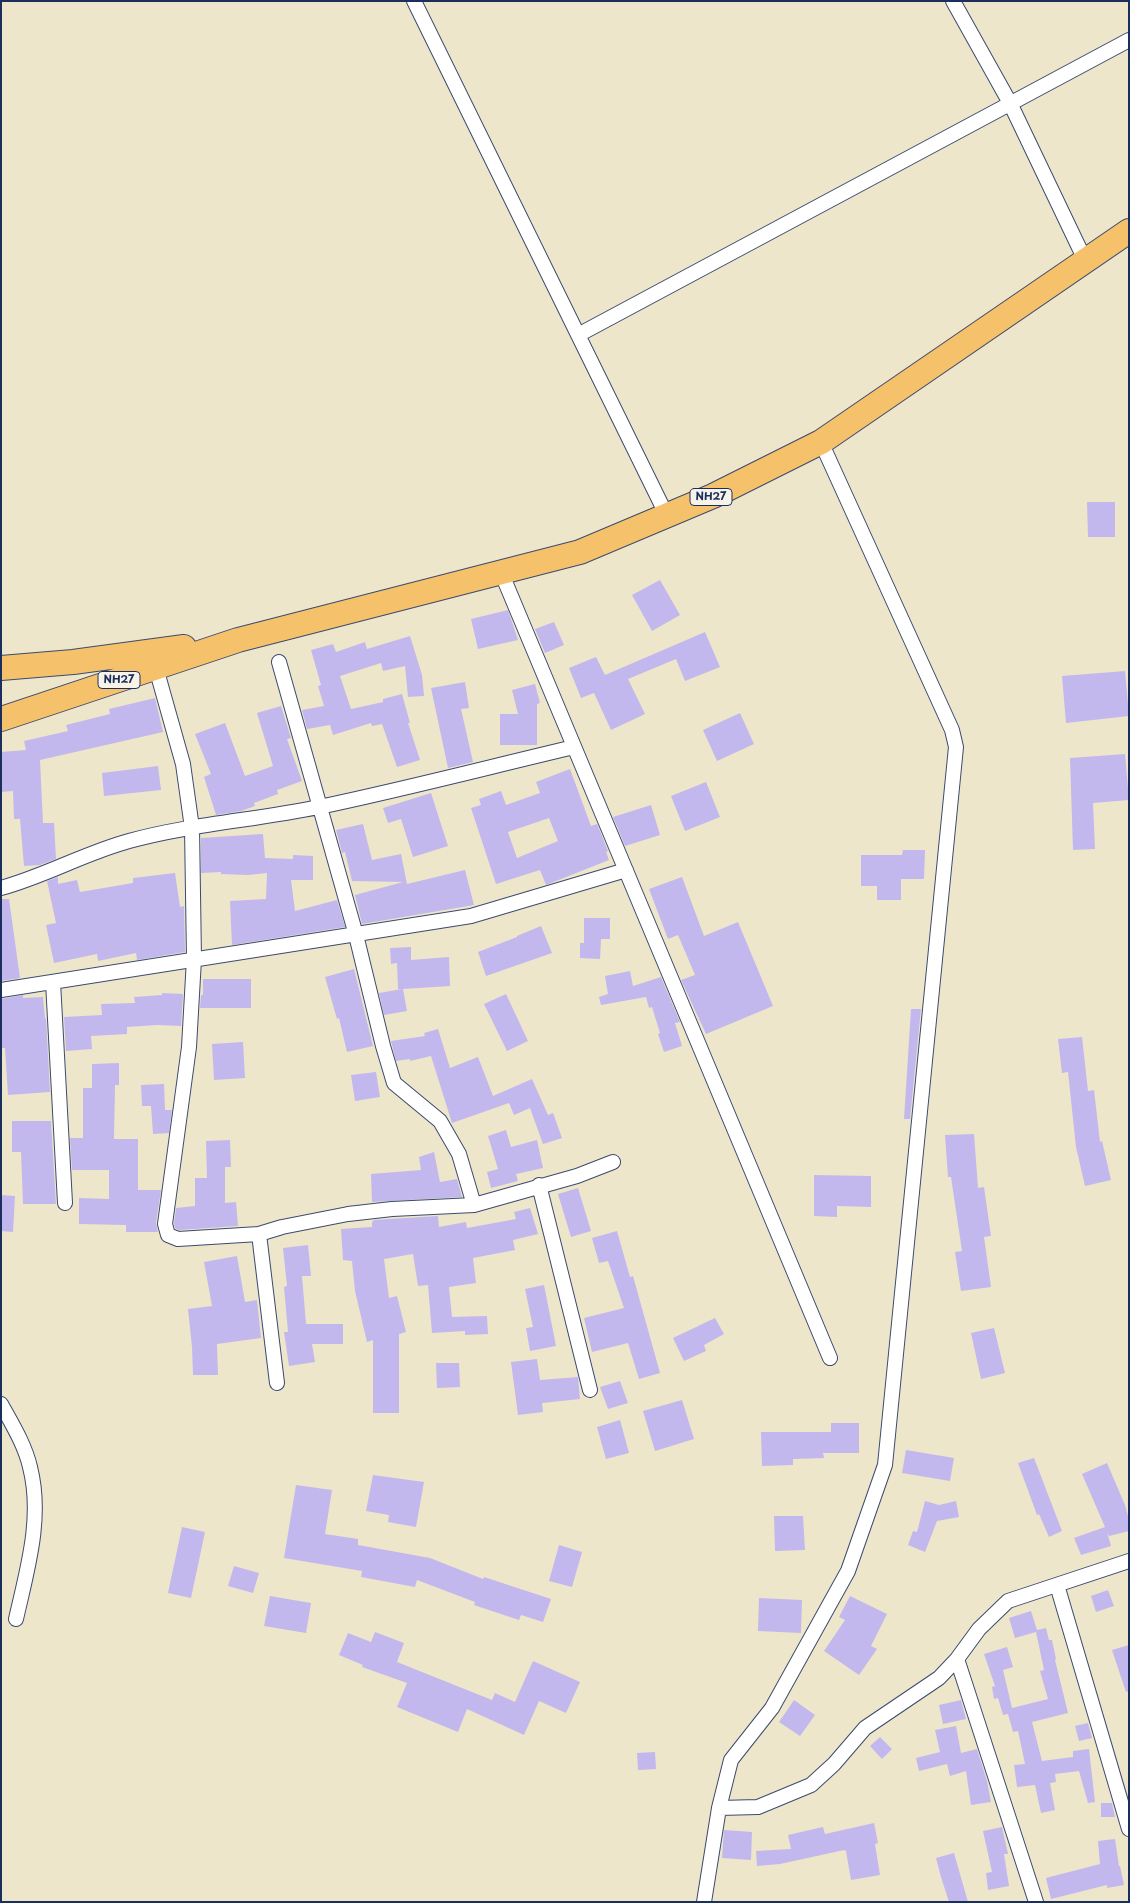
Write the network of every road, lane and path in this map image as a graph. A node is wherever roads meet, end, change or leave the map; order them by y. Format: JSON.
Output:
{"nodes":[{"id":1,"x":414,"y":1,"type":"edge"},
{"id":2,"x":953,"y":1,"type":"edge"},
{"id":3,"x":1129,"y":40,"type":"edge"},
{"id":4,"x":1010,"y":104,"type":"junction"},
{"id":5,"x":1129,"y":231,"type":"edge"},
{"id":6,"x":1085,"y":260,"type":"junction"},
{"id":7,"x":578,"y":335,"type":"junction"},
{"id":8,"x":821,"y":442,"type":"junction"},
{"id":9,"x":667,"y":516,"type":"junction"},
{"id":10,"x":501,"y":572,"type":"junction"},
{"id":11,"x":238,"y":640,"type":"junction"},
{"id":12,"x":279,"y":662,"type":"dead end"},
{"id":13,"x":1,"y":668,"type":"edge"},
{"id":14,"x":156,"y":668,"type":"junction"},
{"id":15,"x":1,"y":720,"type":"edge"},
{"id":16,"x":574,"y":747,"type":"junction"},
{"id":17,"x":318,"y":807,"type":"junction"},
{"id":18,"x":192,"y":828,"type":"junction"},
{"id":19,"x":626,"y":870,"type":"junction"},
{"id":20,"x":1,"y":888,"type":"edge"},
{"id":21,"x":356,"y":935,"type":"junction"},
{"id":22,"x":194,"y":959,"type":"junction"},
{"id":23,"x":53,"y":982,"type":"junction"},
{"id":24,"x":1,"y":990,"type":"edge"},
{"id":25,"x":613,"y":1162,"type":"dead end"},
{"id":26,"x":539,"y":1185,"type":"junction"},
{"id":27,"x":65,"y":1203,"type":"dead end"},
{"id":28,"x":474,"y":1205,"type":"junction"},
{"id":29,"x":259,"y":1234,"type":"junction"},
{"id":30,"x":830,"y":1358,"type":"dead end"},
{"id":31,"x":277,"y":1383,"type":"dead end"},
{"id":32,"x":590,"y":1390,"type":"dead end"},
{"id":33,"x":1,"y":1404,"type":"edge"},
{"id":34,"x":1129,"y":1561,"type":"edge"},
{"id":35,"x":1057,"y":1585,"type":"junction"},
{"id":36,"x":16,"y":1619,"type":"dead end"},
{"id":37,"x":956,"y":1659,"type":"junction"},
{"id":38,"x":719,"y":1808,"type":"junction"},
{"id":39,"x":1129,"y":1829,"type":"edge"},
{"id":40,"x":704,"y":1902,"type":"edge"},
{"id":41,"x":1036,"y":1902,"type":"edge"}],
"edges":[{"from":1,"to":7,"type":"street"},
{"from":2,"to":4,"type":"street"},
{"from":3,"to":4,"type":"street"},
{"from":4,"to":6,"type":"street"},
{"from":4,"to":7,"type":"street"},
{"from":5,"to":6,"type":"highway","number":"NH27"},
{"from":6,"to":8,"type":"highway","number":"NH27"},
{"from":7,"to":9,"type":"street"},
{"from":8,"to":9,"type":"highway","number":"NH27"},
{"from":8,"to":38,"type":"street"},
{"from":9,"to":10,"type":"highway","number":"NH27"},
{"from":10,"to":11,"type":"highway","number":"NH27"},
{"from":10,"to":16,"type":"street"},
{"from":11,"to":13,"type":"highway","number":"NH27"},
{"from":11,"to":14,"type":"highway","number":"NH27"},
{"from":12,"to":17,"type":"street"},
{"from":14,"to":15,"type":"highway","number":"NH27"},
{"from":14,"to":18,"type":"street"},
{"from":16,"to":17,"type":"street"},
{"from":16,"to":19,"type":"street"},
{"from":17,"to":18,"type":"street"},
{"from":17,"to":21,"type":"street"},
{"from":18,"to":20,"type":"street"},
{"from":18,"to":22,"type":"street"},
{"from":19,"to":21,"type":"street"},
{"from":19,"to":30,"type":"street"},
{"from":21,"to":22,"type":"street"},
{"from":21,"to":28,"type":"street"},
{"from":22,"to":23,"type":"street"},
{"from":22,"to":29,"type":"street"},
{"from":23,"to":24,"type":"street"},
{"from":23,"to":27,"type":"street"},
{"from":25,"to":26,"type":"street"},
{"from":26,"to":28,"type":"street"},
{"from":26,"to":32,"type":"street"},
{"from":28,"to":29,"type":"street"},
{"from":29,"to":31,"type":"street"},
{"from":33,"to":36,"type":"street"},
{"from":34,"to":35,"type":"street"},
{"from":35,"to":37,"type":"street"},
{"from":35,"to":39,"type":"street"},
{"from":37,"to":38,"type":"street"},
{"from":37,"to":41,"type":"street"},
{"from":38,"to":40,"type":"street"}]}
